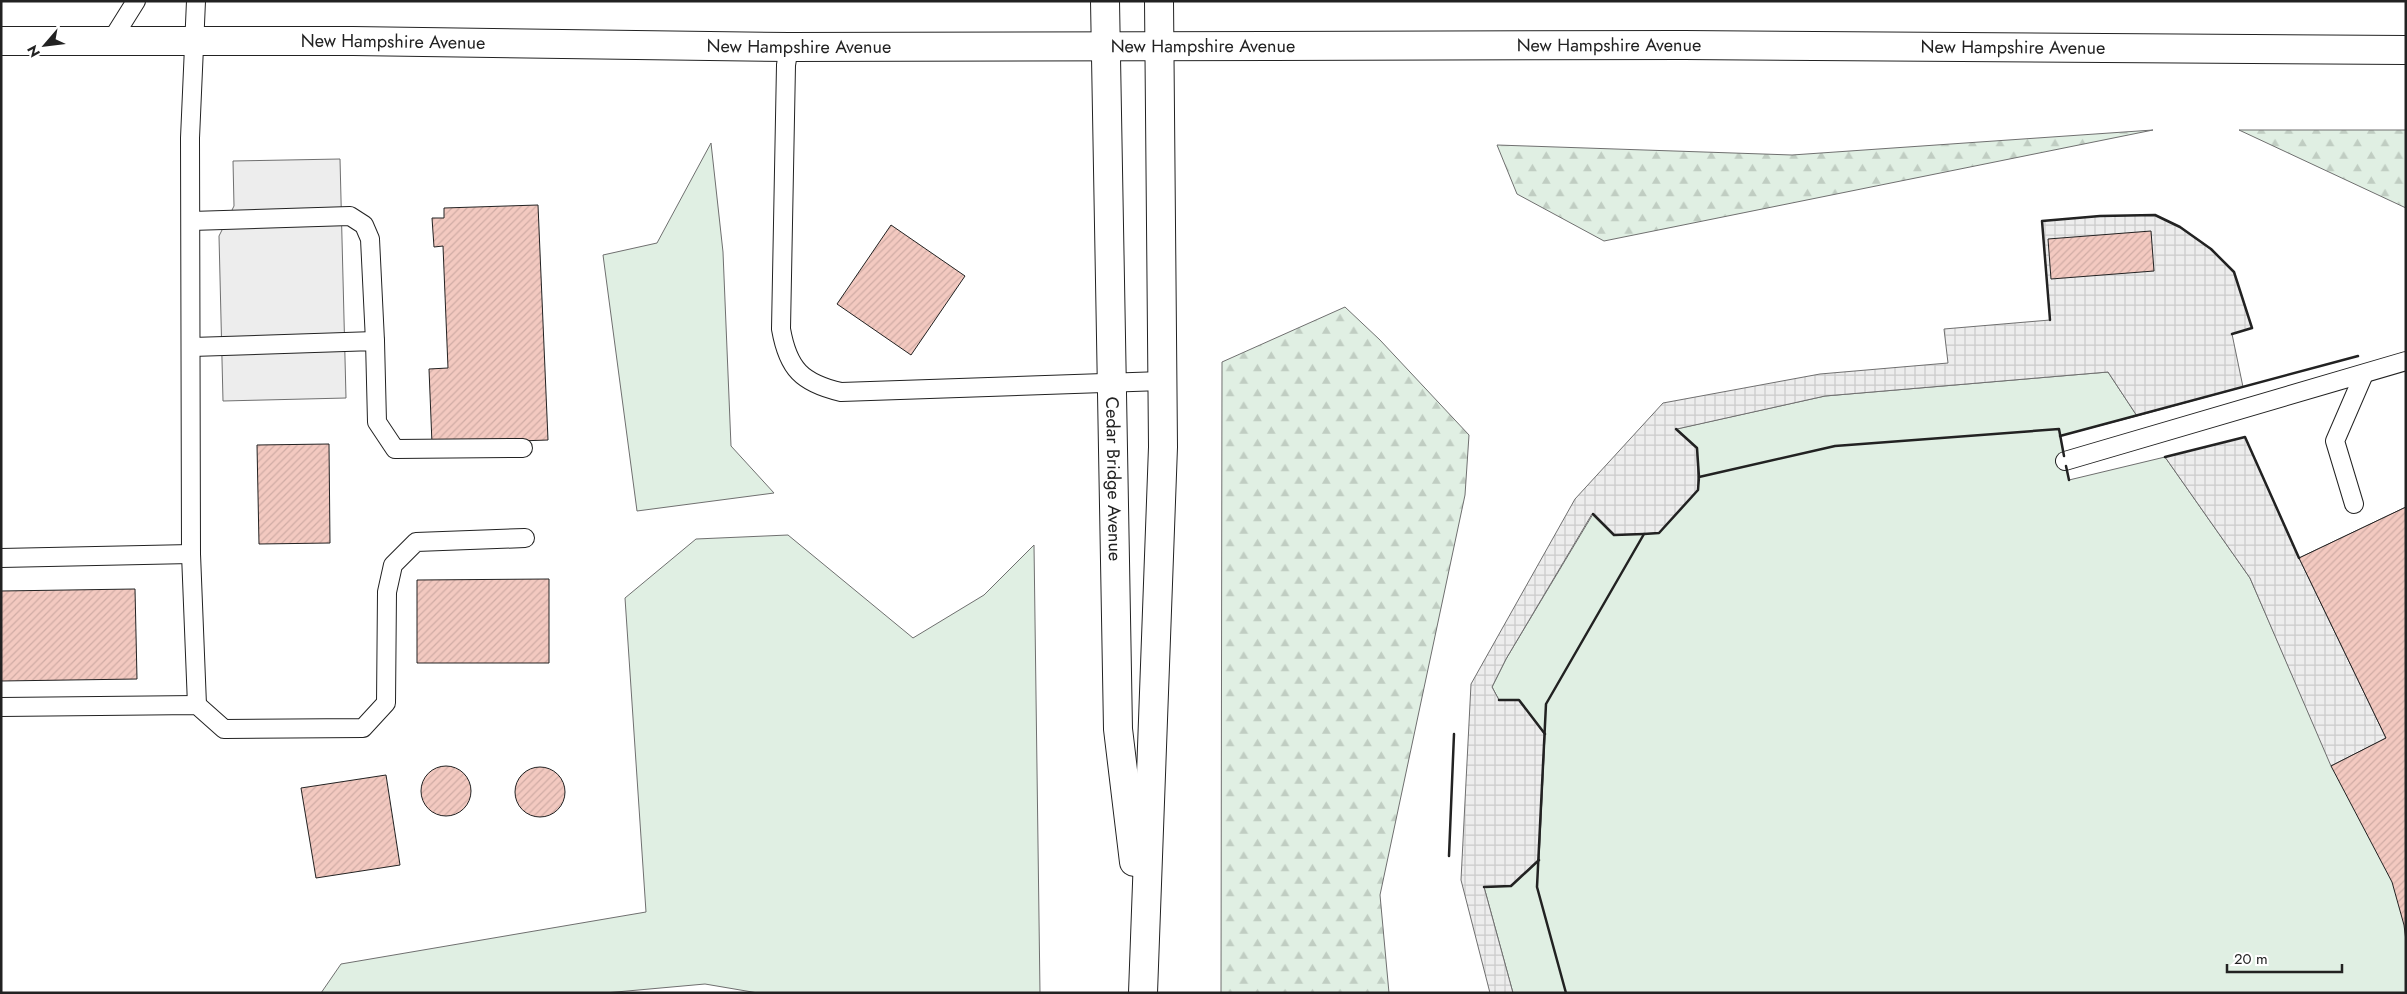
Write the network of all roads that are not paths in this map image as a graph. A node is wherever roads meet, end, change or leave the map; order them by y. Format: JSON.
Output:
{"nodes":[{"id":1,"x":136,"y":1,"type":"edge"},
{"id":2,"x":196,"y":1,"type":"edge"},
{"id":3,"x":1105,"y":1,"type":"edge"},
{"id":4,"x":1159,"y":1,"type":"edge"},
{"id":5,"x":192,"y":40,"type":"junction"},
{"id":6,"x":1,"y":41,"type":"edge"},
{"id":7,"x":111,"y":41,"type":"junction"},
{"id":8,"x":1159,"y":46,"type":"junction"},
{"id":9,"x":789,"y":47,"type":"junction"},
{"id":10,"x":1106,"y":47,"type":"junction"},
{"id":11,"x":2406,"y":50,"type":"edge"},
{"id":12,"x":191,"y":222,"type":"junction"},
{"id":13,"x":375,"y":341,"type":"junction"},
{"id":14,"x":192,"y":347,"type":"junction"},
{"id":15,"x":2406,"y":361,"type":"edge"},
{"id":16,"x":2364,"y":374,"type":"junction"},
{"id":17,"x":1112,"y":381,"type":"junction"},
{"id":18,"x":1162,"y":381,"type":"junction"},
{"id":19,"x":523,"y":448,"type":"dead end"},
{"id":20,"x":2065,"y":461,"type":"dead end"},
{"id":21,"x":2354,"y":504,"type":"dead end"},
{"id":22,"x":525,"y":538,"type":"dead end"},
{"id":23,"x":191,"y":554,"type":"junction"},
{"id":24,"x":1,"y":558,"type":"edge"},
{"id":25,"x":197,"y":705,"type":"junction"},
{"id":26,"x":1,"y":707,"type":"edge"},
{"id":27,"x":1144,"y":953,"type":"junction"},
{"id":28,"x":1143,"y":993,"type":"edge"}],
"edges":[{"from":1,"to":7,"type":"lane"},
{"from":2,"to":5,"type":"lane"},
{"from":3,"to":10,"type":"main road","name":"Cedar Bridge Avenue"},
{"from":4,"to":8,"type":"main road","name":"Cedar Bridge Avenue"},
{"from":5,"to":7,"type":"main road","name":"New Hampshire Avenue"},
{"from":5,"to":9,"type":"main road","name":"New Hampshire Avenue"},
{"from":5,"to":12,"type":"lane"},
{"from":6,"to":7,"type":"main road","name":"New Hampshire Avenue"},
{"from":8,"to":10,"type":"main road","name":"New Hampshire Avenue"},
{"from":8,"to":11,"type":"main road","name":"New Hampshire Avenue"},
{"from":8,"to":18,"type":"main road","name":"Cedar Bridge Avenue"},
{"from":9,"to":10,"type":"main road","name":"New Hampshire Avenue"},
{"from":9,"to":17,"type":"lane"},
{"from":10,"to":17,"type":"main road","name":"Cedar Bridge Avenue"},
{"from":12,"to":13,"type":"lane"},
{"from":12,"to":14,"type":"lane"},
{"from":13,"to":14,"type":"lane"},
{"from":13,"to":19,"type":"lane"},
{"from":14,"to":23,"type":"lane"},
{"from":15,"to":16,"type":"lane"},
{"from":16,"to":20,"type":"lane"},
{"from":16,"to":21,"type":"lane"},
{"from":17,"to":18,"type":"lane"},
{"from":17,"to":27,"type":"main road","name":"Cedar Bridge Avenue"},
{"from":18,"to":27,"type":"main road","name":"Cedar Bridge Avenue"},
{"from":22,"to":25,"type":"lane"},
{"from":23,"to":24,"type":"lane"},
{"from":23,"to":25,"type":"lane"},
{"from":25,"to":26,"type":"lane"},
{"from":27,"to":28,"type":"main road","name":"Cedar Bridge Avenue"}]}
